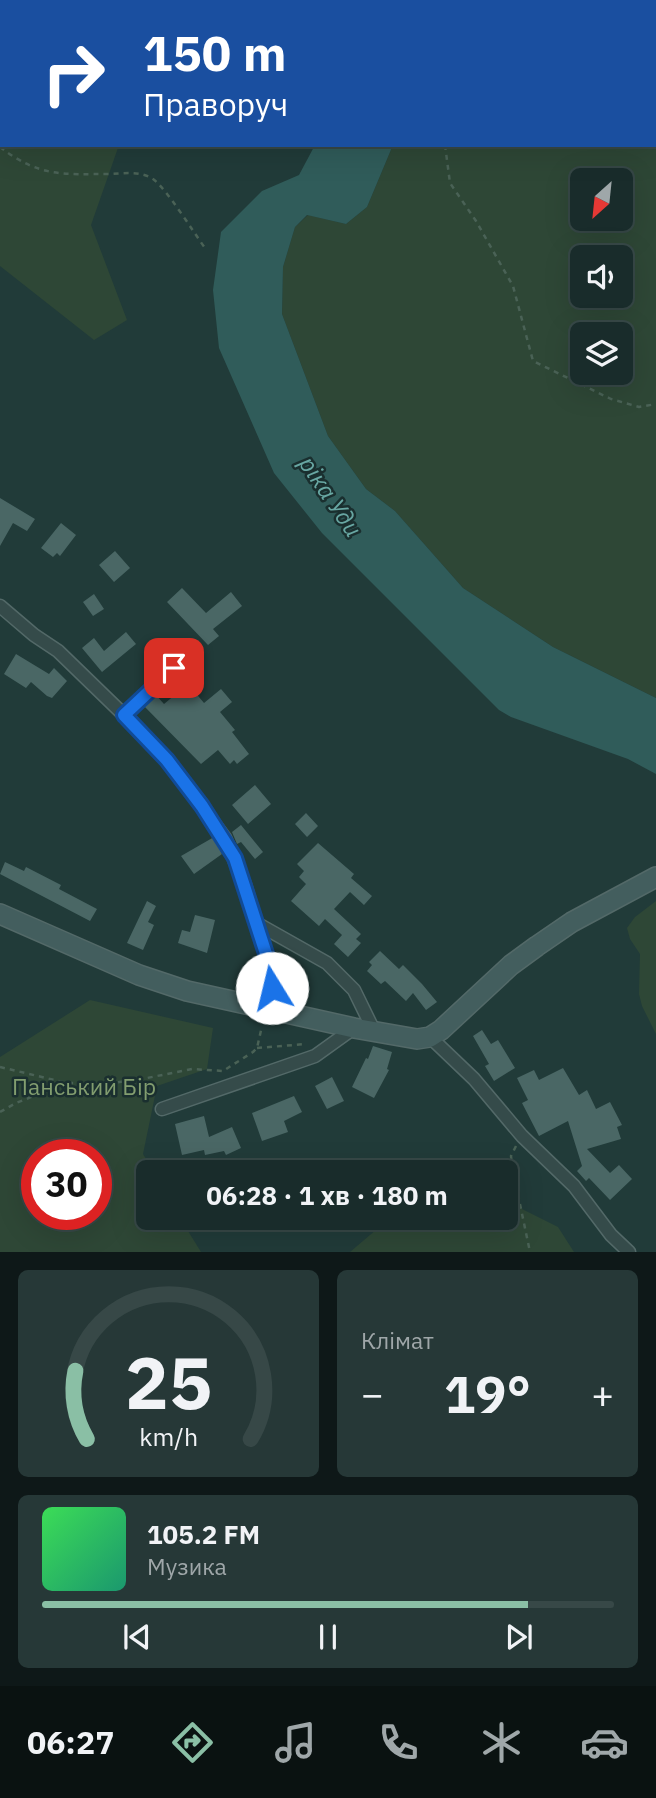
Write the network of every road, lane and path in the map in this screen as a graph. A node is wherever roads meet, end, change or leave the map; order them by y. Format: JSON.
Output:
{"nodes":[{"id":1,"x":0,"y":147,"type":"edge"},
{"id":2,"x":445,"y":147,"type":"edge"},
{"id":3,"x":205,"y":248,"type":"dead end"},
{"id":4,"x":656,"y":404,"type":"edge"},
{"id":5,"x":0,"y":606,"type":"edge"},
{"id":6,"x":191,"y":653,"type":"dead end"},
{"id":7,"x":124,"y":715,"type":"junction"},
{"id":8,"x":656,"y":877,"type":"edge"},
{"id":9,"x":0,"y":914,"type":"edge"},
{"id":10,"x":256,"y":923,"type":"junction"},
{"id":11,"x":266,"y":1009,"type":"junction"},
{"id":12,"x":364,"y":1030,"type":"junction"},
{"id":13,"x":430,"y":1037,"type":"junction"},
{"id":14,"x":332,"y":1044,"type":"junction"},
{"id":15,"x":257,"y":1048,"type":"junction"},
{"id":16,"x":0,"y":1067,"type":"edge"},
{"id":17,"x":66,"y":1083,"type":"junction"},
{"id":18,"x":162,"y":1109,"type":"dead end"},
{"id":19,"x":0,"y":1112,"type":"edge"},
{"id":20,"x":522,"y":1136,"type":"junction"},
{"id":21,"x":530,"y":1252,"type":"edge"},
{"id":22,"x":629,"y":1252,"type":"edge"}],
"edges":[{"from":1,"to":3,"type":"path"},
{"from":2,"to":4,"type":"path"},
{"from":5,"to":7,"type":"street"},
{"from":6,"to":7,"type":"lane"},
{"from":7,"to":10,"type":"street"},
{"from":8,"to":13,"type":"street"},
{"from":9,"to":11,"type":"street"},
{"from":10,"to":11,"type":"street"},
{"from":10,"to":12,"type":"street"},
{"from":11,"to":12,"type":"street"},
{"from":11,"to":15,"type":"path"},
{"from":12,"to":13,"type":"street"},
{"from":12,"to":14,"type":"street"},
{"from":13,"to":20,"type":"street"},
{"from":14,"to":15,"type":"path"},
{"from":14,"to":18,"type":"street"},
{"from":15,"to":17,"type":"path"},
{"from":16,"to":17,"type":"path"},
{"from":17,"to":19,"type":"path"},
{"from":20,"to":21,"type":"path"},
{"from":20,"to":22,"type":"street"}]}
